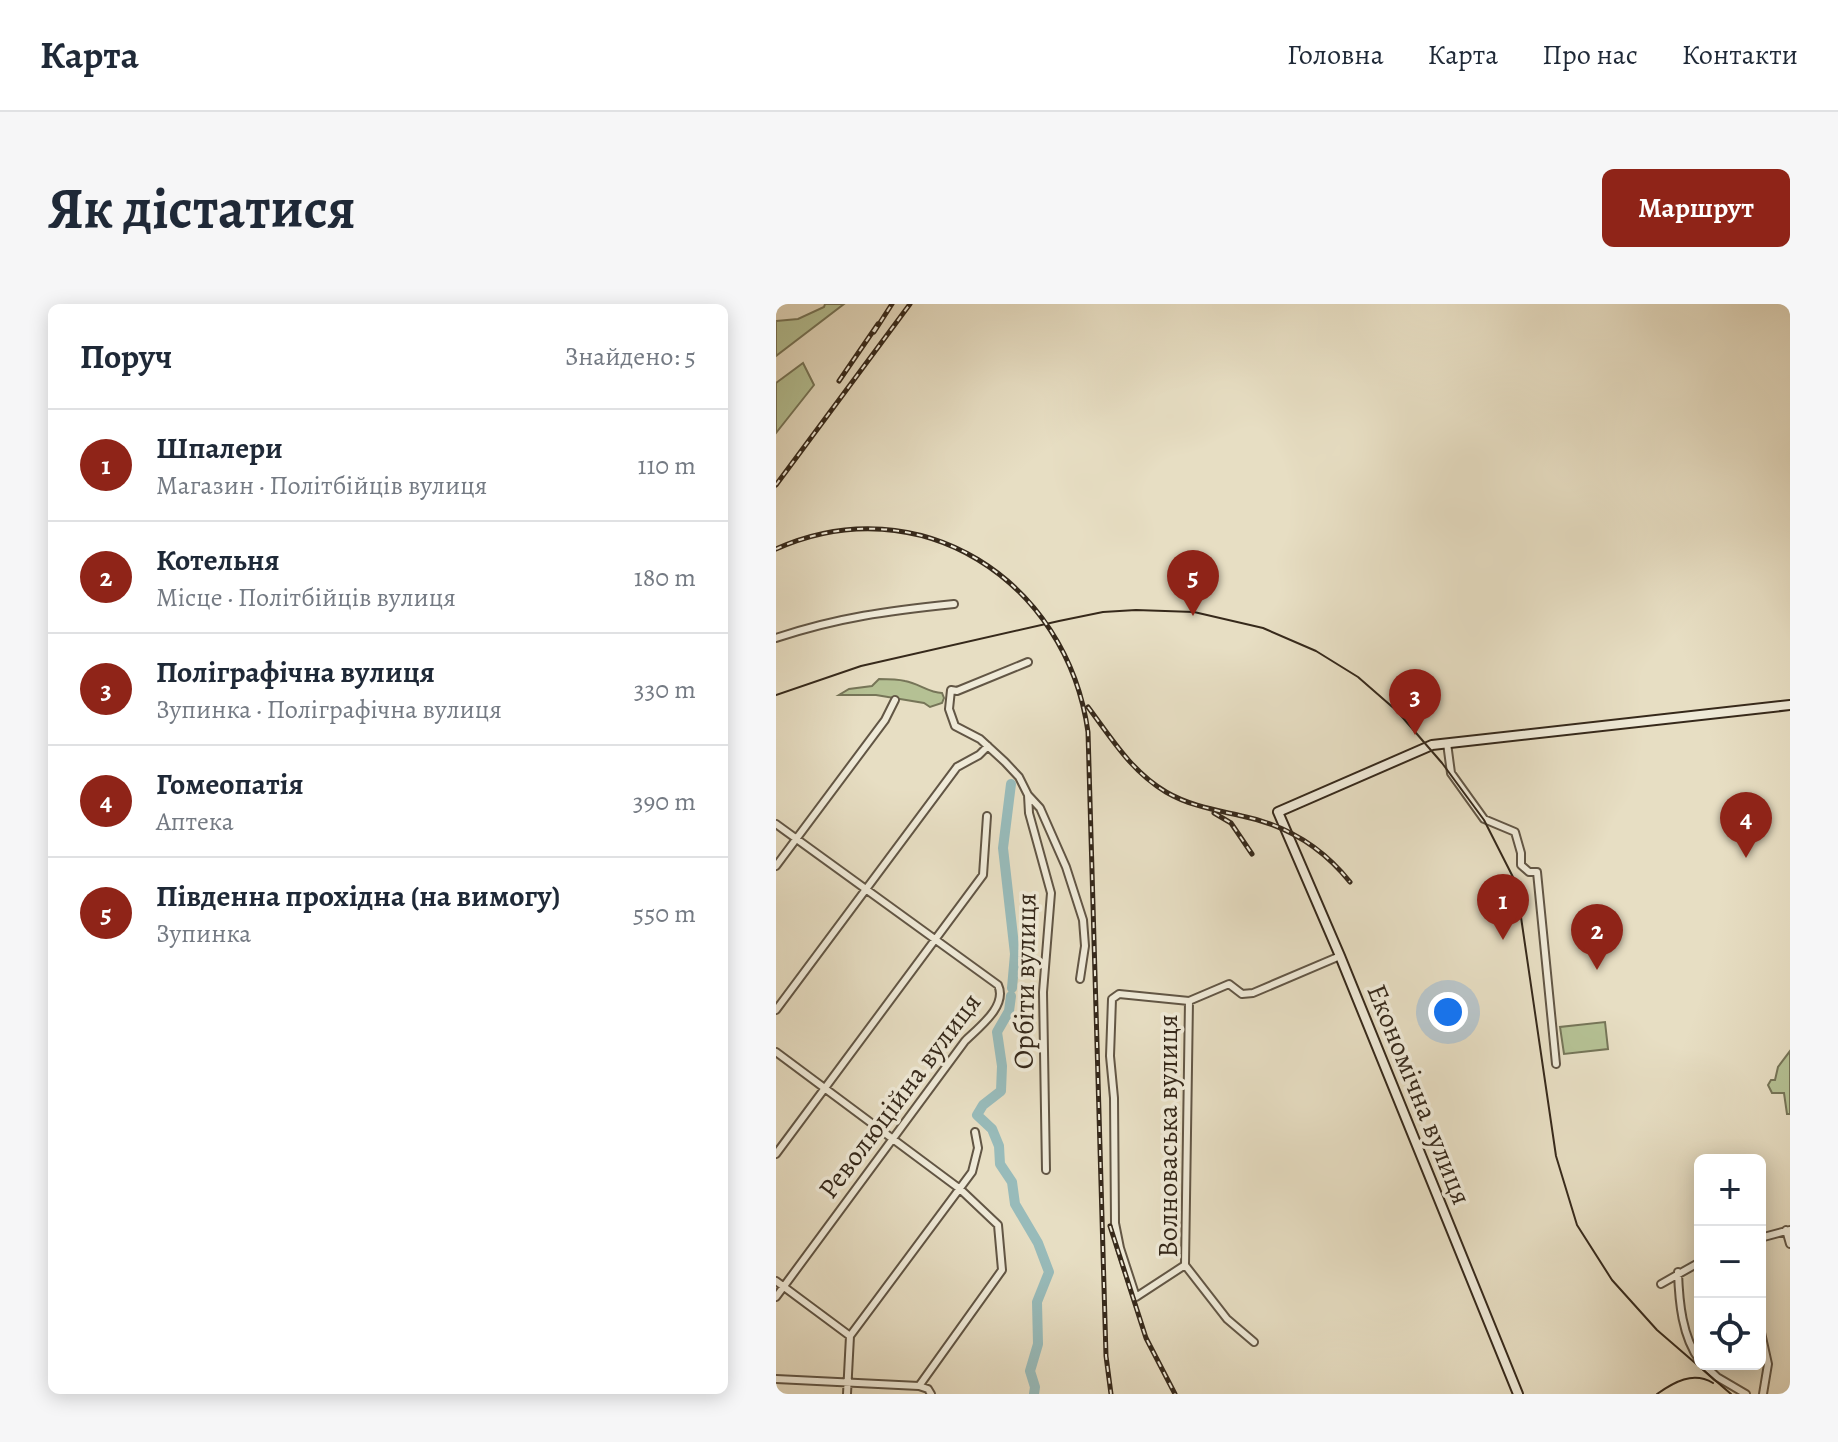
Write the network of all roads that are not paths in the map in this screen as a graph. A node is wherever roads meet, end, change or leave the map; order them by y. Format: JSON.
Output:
{"nodes":[{"id":1,"x":954,"y":604,"type":"dead end"},
{"id":2,"x":776,"y":638,"type":"edge"},
{"id":3,"x":1028,"y":662,"type":"dead end"},
{"id":4,"x":895,"y":700,"type":"dead end"},
{"id":5,"x":1790,"y":705,"type":"edge"},
{"id":6,"x":1447,"y":743,"type":"junction"},
{"id":7,"x":988,"y":746,"type":"junction"},
{"id":8,"x":1028,"y":795,"type":"junction"},
{"id":9,"x":987,"y":816,"type":"dead end"},
{"id":10,"x":776,"y":824,"type":"edge"},
{"id":11,"x":796,"y":839,"type":"junction"},
{"id":12,"x":776,"y":866,"type":"edge"},
{"id":13,"x":865,"y":888,"type":"junction"},
{"id":14,"x":934,"y":939,"type":"junction"},
{"id":15,"x":1340,"y":956,"type":"junction"},
{"id":16,"x":1080,"y":979,"type":"dead end"},
{"id":17,"x":1189,"y":1001,"type":"junction"},
{"id":18,"x":776,"y":1010,"type":"edge"},
{"id":19,"x":776,"y":1052,"type":"edge"},
{"id":20,"x":1556,"y":1064,"type":"dead end"},
{"id":21,"x":825,"y":1088,"type":"junction"},
{"id":22,"x":975,"y":1132,"type":"dead end"},
{"id":23,"x":893,"y":1138,"type":"junction"},
{"id":24,"x":776,"y":1154,"type":"edge"},
{"id":25,"x":1046,"y":1170,"type":"dead end"},
{"id":26,"x":960,"y":1189,"type":"junction"},
{"id":27,"x":1788,"y":1230,"type":"edge"},
{"id":28,"x":1766,"y":1236,"type":"edge"},
{"id":29,"x":1790,"y":1244,"type":"edge"},
{"id":30,"x":1185,"y":1265,"type":"junction"},
{"id":31,"x":1694,"y":1265,"type":"edge"},
{"id":32,"x":1678,"y":1272,"type":"junction"},
{"id":33,"x":779,"y":1284,"type":"edge"},
{"id":34,"x":1661,"y":1284,"type":"dead end"},
{"id":35,"x":776,"y":1297,"type":"edge"},
{"id":36,"x":850,"y":1336,"type":"junction"},
{"id":37,"x":1254,"y":1342,"type":"dead end"},
{"id":38,"x":1694,"y":1351,"type":"edge"},
{"id":39,"x":1766,"y":1355,"type":"edge"},
{"id":40,"x":1710,"y":1370,"type":"edge"},
{"id":41,"x":776,"y":1379,"type":"edge"},
{"id":42,"x":848,"y":1382,"type":"junction"},
{"id":43,"x":919,"y":1386,"type":"junction"},
{"id":44,"x":847,"y":1394,"type":"edge"},
{"id":45,"x":931,"y":1394,"type":"edge"},
{"id":46,"x":1518,"y":1394,"type":"edge"},
{"id":47,"x":1746,"y":1394,"type":"edge"},
{"id":48,"x":1763,"y":1394,"type":"edge"}],
"edges":[{"from":1,"to":2,"type":"street"},
{"from":3,"to":7,"type":"street"},
{"from":4,"to":11,"type":"street"},
{"from":5,"to":6,"type":"street"},
{"from":6,"to":15,"type":"street","name":"Економічна вулиця"},
{"from":6,"to":20,"type":"street"},
{"from":7,"to":8,"type":"street"},
{"from":7,"to":13,"type":"street"},
{"from":8,"to":16,"type":"street"},
{"from":8,"to":25,"type":"street","name":"Орбіти вулиця"},
{"from":9,"to":14,"type":"street"},
{"from":10,"to":11,"type":"street","name":"Революційна вулиця"},
{"from":11,"to":12,"type":"street"},
{"from":11,"to":13,"type":"street","name":"Революційна вулиця"},
{"from":13,"to":14,"type":"street","name":"Революційна вулиця"},
{"from":13,"to":18,"type":"street"},
{"from":14,"to":21,"type":"street"},
{"from":14,"to":23,"type":"street","name":"Революційна вулиця"},
{"from":15,"to":17,"type":"street"},
{"from":15,"to":46,"type":"street","name":"Економічна вулиця"},
{"from":17,"to":30,"type":"street","name":"Волноваська вулиця"},
{"from":17,"to":30,"type":"street"},
{"from":19,"to":21,"type":"street"},
{"from":21,"to":23,"type":"street"},
{"from":21,"to":24,"type":"street"},
{"from":22,"to":26,"type":"street"},
{"from":23,"to":26,"type":"street"},
{"from":23,"to":33,"type":"street","name":"Революційна вулиця"},
{"from":26,"to":36,"type":"street"},
{"from":26,"to":43,"type":"street"},
{"from":27,"to":28,"type":"street"},
{"from":27,"to":29,"type":"street"},
{"from":30,"to":37,"type":"street","name":"Волноваська вулиця"},
{"from":31,"to":32,"type":"street"},
{"from":32,"to":34,"type":"street"},
{"from":32,"to":38,"type":"street"},
{"from":33,"to":35,"type":"street","name":"Революційна вулиця"},
{"from":33,"to":36,"type":"street"},
{"from":36,"to":42,"type":"street"},
{"from":39,"to":48,"type":"street"},
{"from":40,"to":47,"type":"street"},
{"from":41,"to":42,"type":"street"},
{"from":42,"to":43,"type":"street"},
{"from":42,"to":44,"type":"street"},
{"from":43,"to":45,"type":"street"}]}
